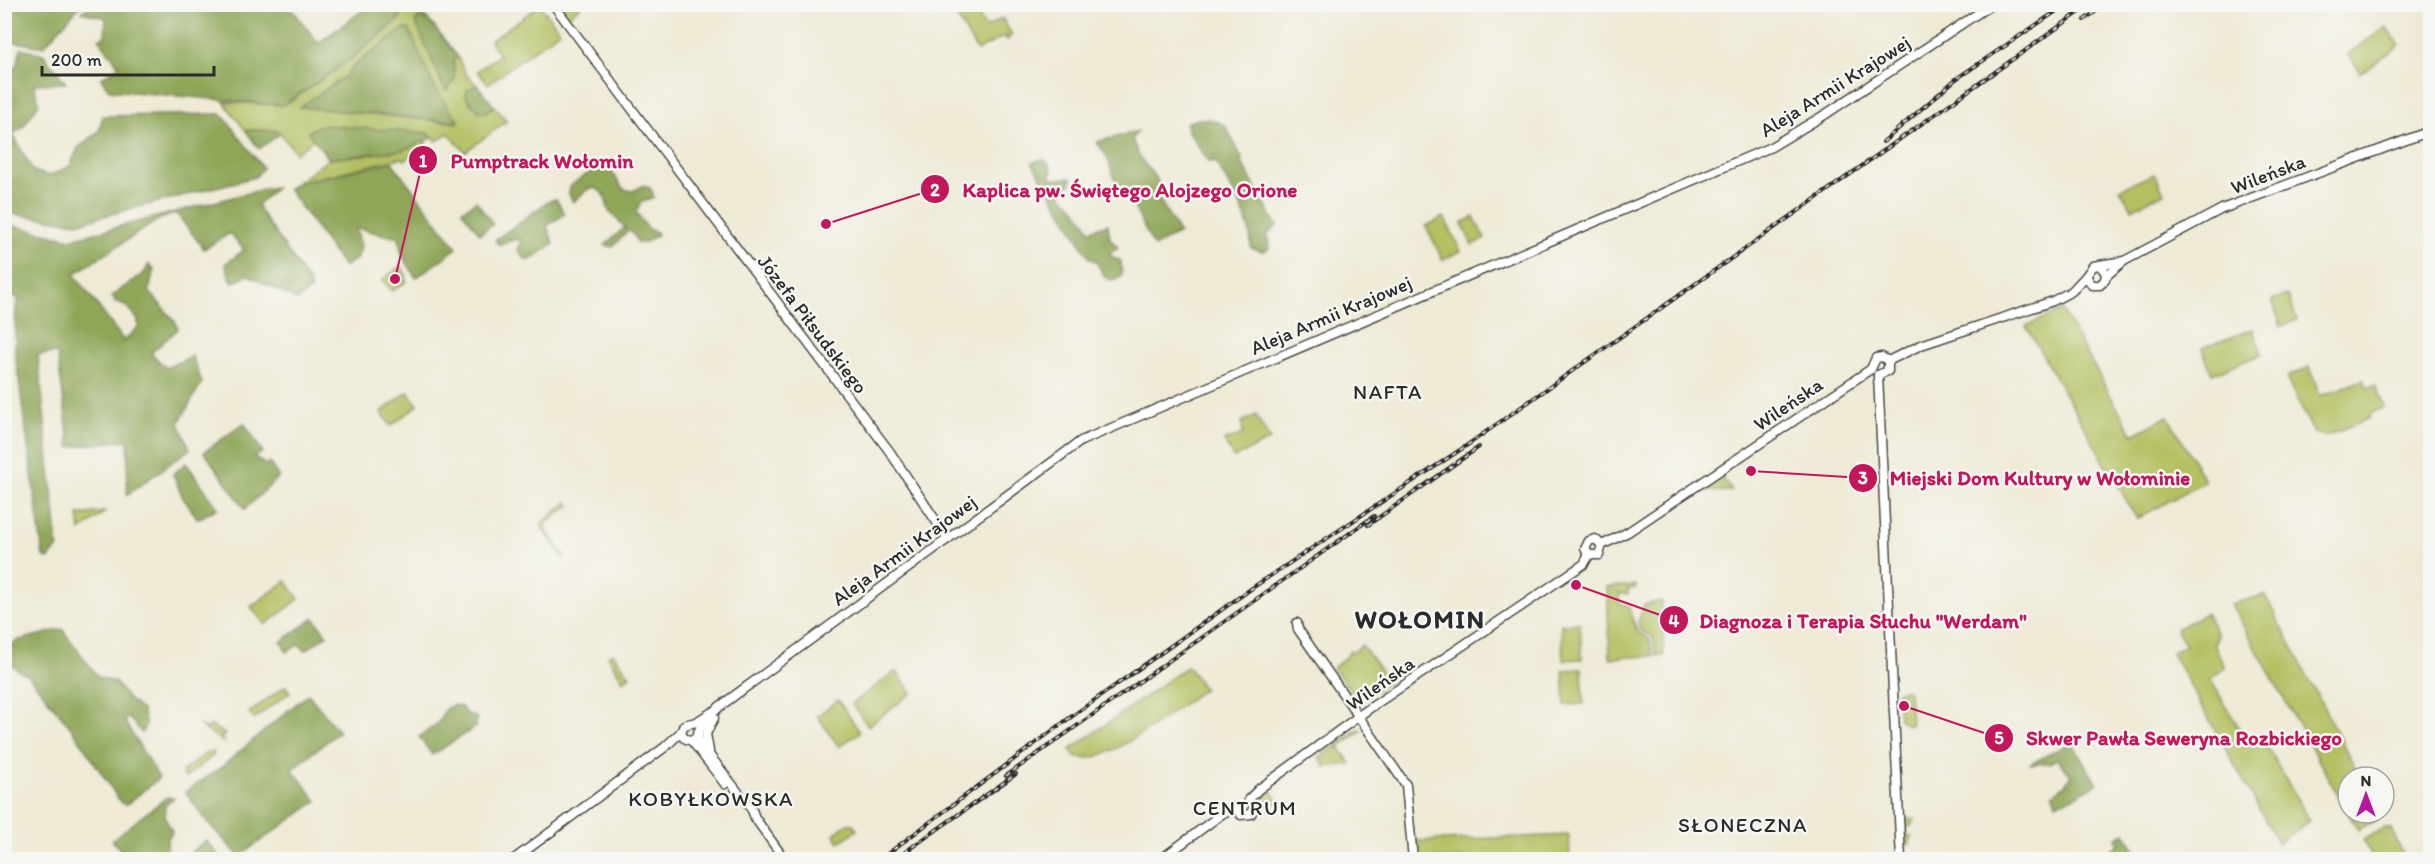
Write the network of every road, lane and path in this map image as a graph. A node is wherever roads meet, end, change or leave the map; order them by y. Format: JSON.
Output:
{"nodes":[{"id":1,"x":553,"y":4,"type":"edge"},
{"id":2,"x":1992,"y":4,"type":"edge"},
{"id":3,"x":2430,"y":130,"type":"edge"},
{"id":4,"x":2124,"y":261,"type":"junction"},
{"id":5,"x":2101,"y":267,"type":"junction"},
{"id":6,"x":2086,"y":276,"type":"junction"},
{"id":7,"x":2106,"y":276,"type":"junction"},
{"id":8,"x":2092,"y":285,"type":"junction"},
{"id":9,"x":2072,"y":291,"type":"junction"},
{"id":10,"x":1888,"y":361,"type":"junction"},
{"id":11,"x":1875,"y":372,"type":"junction"},
{"id":12,"x":1859,"y":376,"type":"junction"},
{"id":13,"x":1879,"y":389,"type":"junction"},
{"id":14,"x":948,"y":539,"type":"junction"},
{"id":15,"x":1602,"y":545,"type":"junction"},
{"id":16,"x":1589,"y":555,"type":"junction"},
{"id":17,"x":1297,"y":623,"type":"dead end"},
{"id":18,"x":717,"y":709,"type":"junction"},
{"id":19,"x":1360,"y":716,"type":"junction"},
{"id":20,"x":691,"y":733,"type":"junction"},
{"id":21,"x":710,"y":754,"type":"junction"},
{"id":22,"x":1249,"y":799,"type":"junction"},
{"id":23,"x":1237,"y":810,"type":"junction"},
{"id":24,"x":755,"y":818,"type":"junction"},
{"id":25,"x":513,"y":860,"type":"edge"},
{"id":26,"x":785,"y":860,"type":"edge"},
{"id":27,"x":1160,"y":860,"type":"edge"},
{"id":28,"x":1413,"y":860,"type":"edge"},
{"id":29,"x":1901,"y":860,"type":"edge"}],
"edges":[{"from":1,"to":14,"type":"street","name":"Józefa Piłsudskiego"},
{"from":2,"to":14,"type":"street","name":"Aleja Armii Krajowej"},
{"from":3,"to":4,"type":"street","name":"Wileńska"},
{"from":4,"to":5,"type":"street","name":"Wileńska"},
{"from":4,"to":7,"type":"street","name":"Wileńska"},
{"from":5,"to":6,"type":"street"},
{"from":5,"to":7,"type":"street"},
{"from":6,"to":8,"type":"street"},
{"from":6,"to":9,"type":"street"},
{"from":7,"to":8,"type":"street"},
{"from":8,"to":9,"type":"street"},
{"from":9,"to":10,"type":"street"},
{"from":10,"to":11,"type":"street"},
{"from":10,"to":11,"type":"street","name":"Wileńska"},
{"from":11,"to":12,"type":"street","name":"Wileńska"},
{"from":11,"to":13,"type":"street"},
{"from":12,"to":13,"type":"street"},
{"from":12,"to":15,"type":"street","name":"Wileńska"},
{"from":13,"to":29,"type":"street"},
{"from":14,"to":18,"type":"street","name":"Aleja Armii Krajowej"},
{"from":15,"to":16,"type":"street"},
{"from":15,"to":16,"type":"street"},
{"from":16,"to":19,"type":"street","name":"Wileńska"},
{"from":17,"to":19,"type":"street"},
{"from":18,"to":20,"type":"street","name":"Aleja Armii Krajowej"},
{"from":18,"to":21,"type":"street"},
{"from":19,"to":22,"type":"street","name":"Wileńska"},
{"from":19,"to":28,"type":"street"},
{"from":20,"to":21,"type":"street"},
{"from":20,"to":24,"type":"street"},
{"from":20,"to":25,"type":"street","name":"Aleja Armii Krajowej"},
{"from":21,"to":24,"type":"street"},
{"from":22,"to":23,"type":"street"},
{"from":22,"to":23,"type":"street"},
{"from":23,"to":27,"type":"street"},
{"from":24,"to":26,"type":"street"}]}
